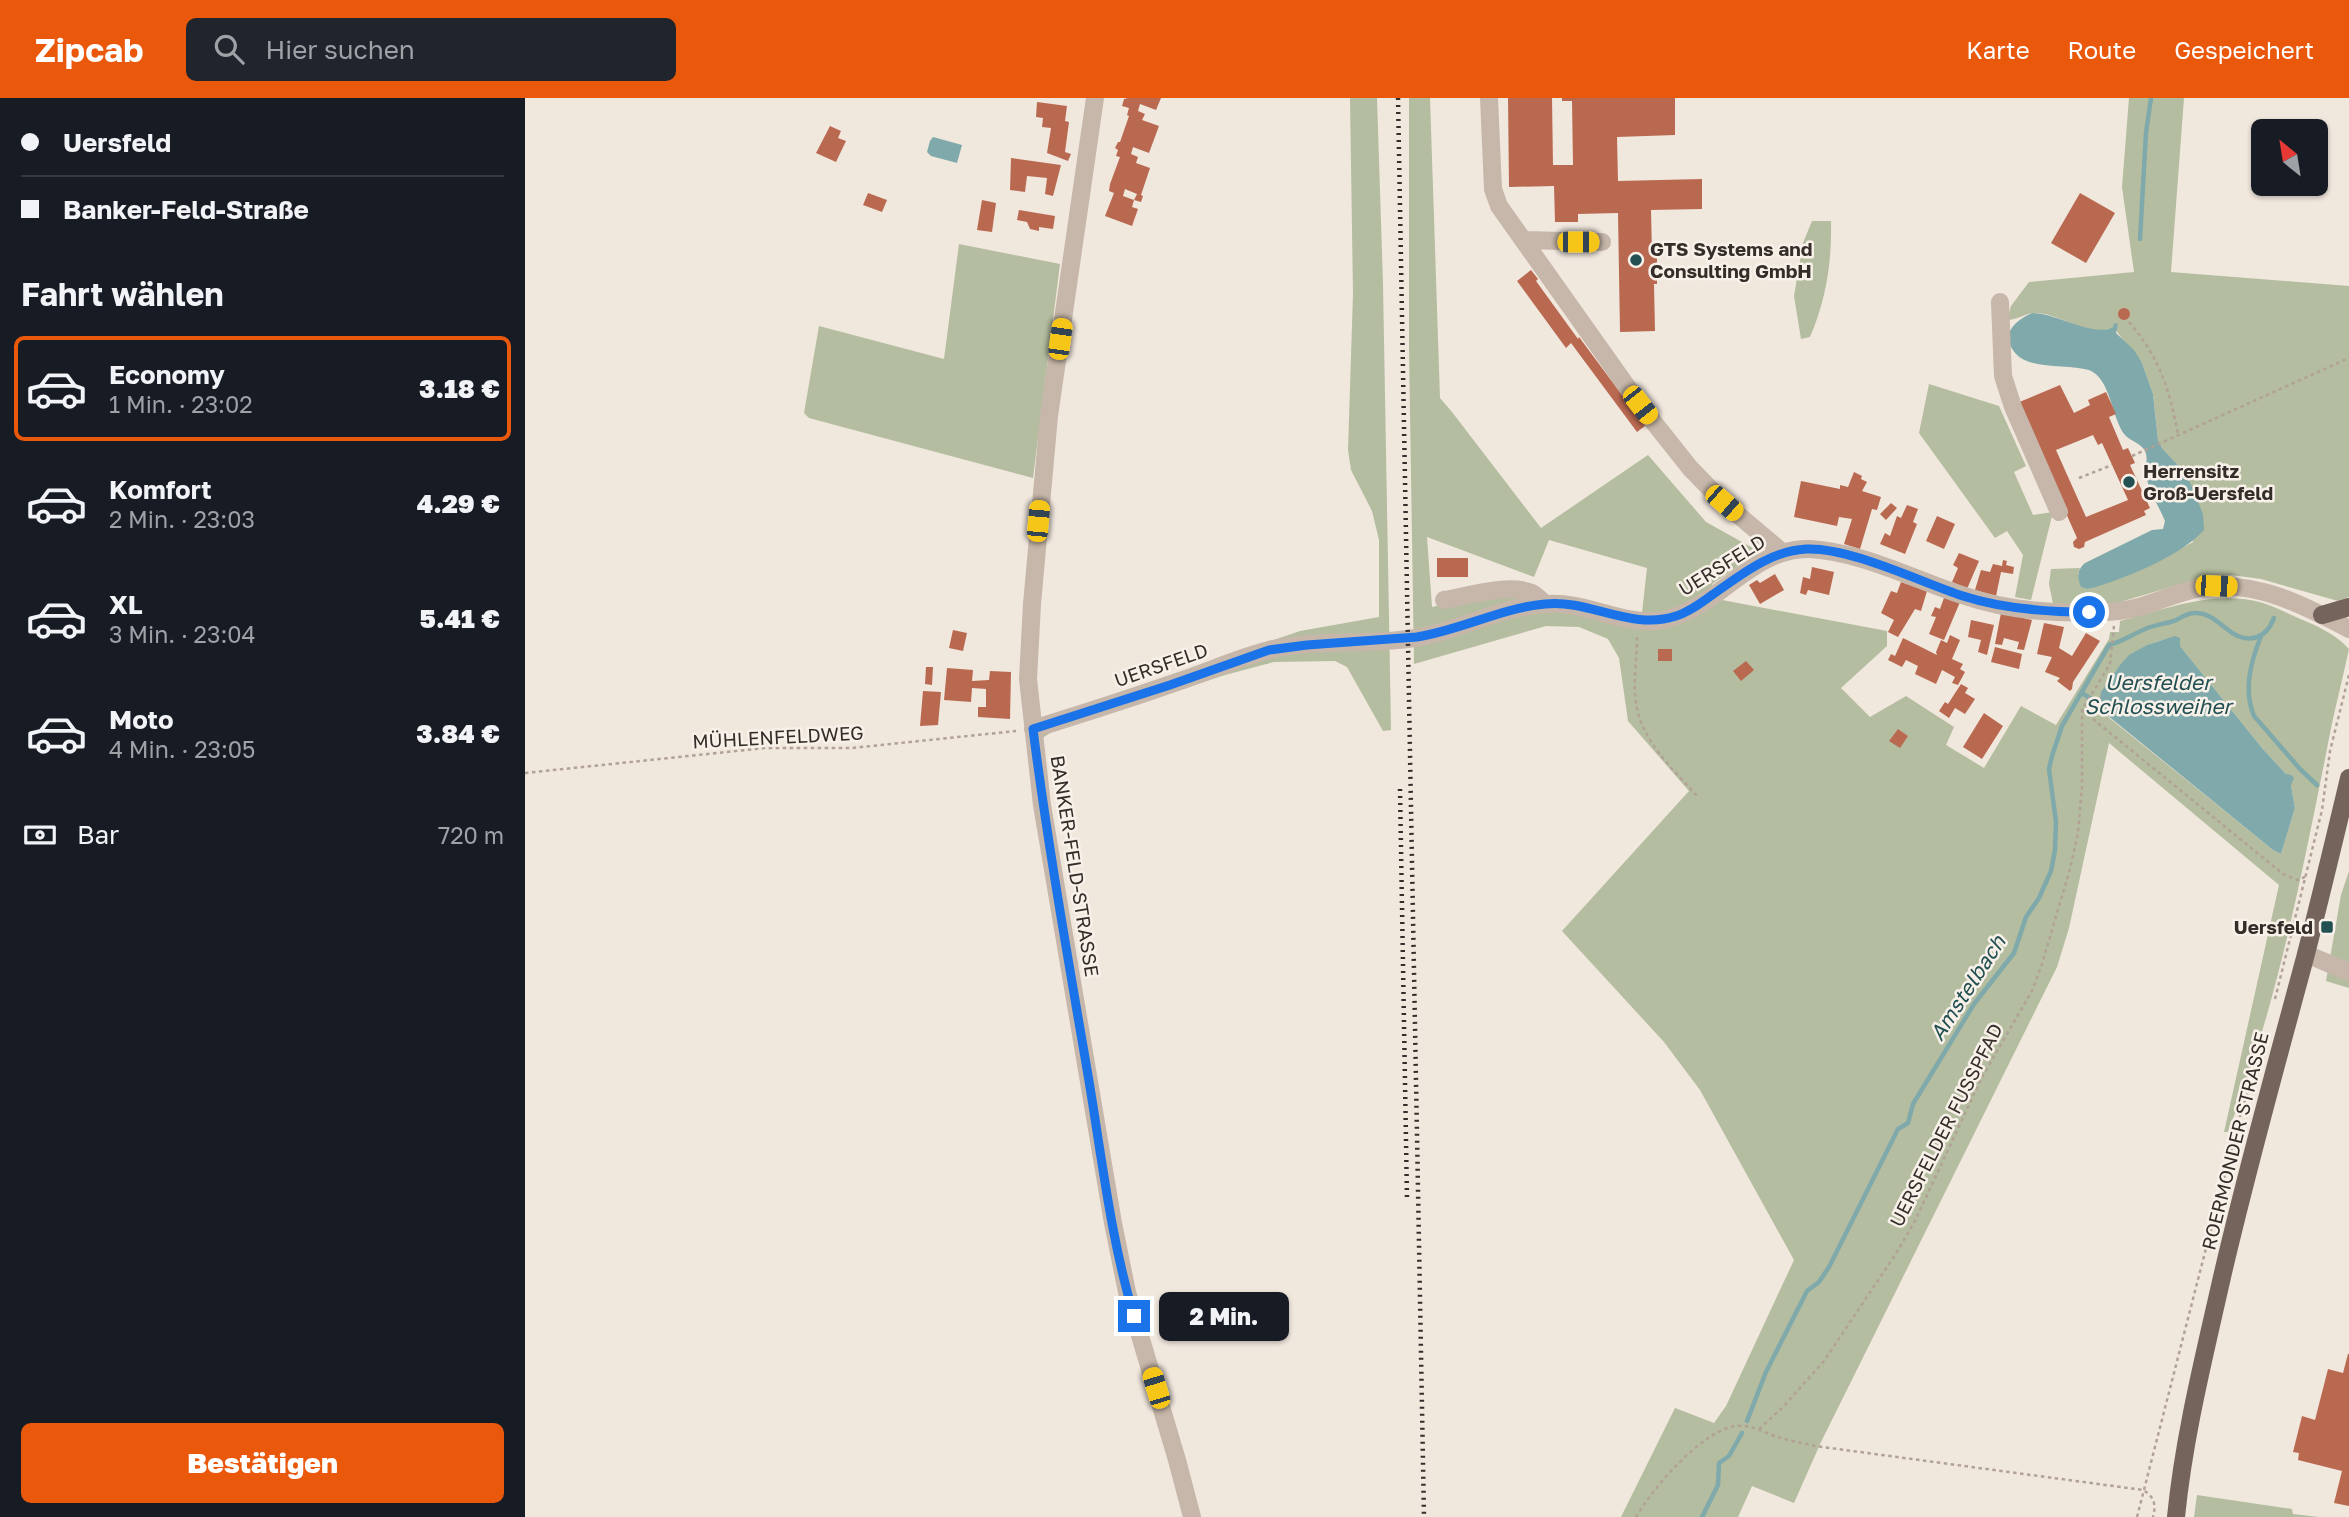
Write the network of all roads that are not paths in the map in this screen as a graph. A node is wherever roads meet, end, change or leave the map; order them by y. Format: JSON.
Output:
{"nodes":[{"id":1,"x":1095,"y":98,"type":"edge"},
{"id":2,"x":1489,"y":98,"type":"edge"},
{"id":3,"x":1523,"y":240,"type":"junction"},
{"id":4,"x":1602,"y":242,"type":"dead end"},
{"id":5,"x":2000,"y":302,"type":"dead end"},
{"id":6,"x":2059,"y":512,"type":"dead end"},
{"id":7,"x":1782,"y":552,"type":"junction"},
{"id":8,"x":1444,"y":600,"type":"dead end"},
{"id":9,"x":1545,"y":604,"type":"junction"},
{"id":10,"x":2349,"y":607,"type":"edge"},
{"id":11,"x":2322,"y":615,"type":"junction"},
{"id":12,"x":2349,"y":629,"type":"edge"},
{"id":13,"x":1033,"y":729,"type":"junction"},
{"id":14,"x":2349,"y":778,"type":"edge"},
{"id":15,"x":2306,"y":954,"type":"junction"},
{"id":16,"x":2349,"y":972,"type":"edge"},
{"id":17,"x":1192,"y":1517,"type":"edge"},
{"id":18,"x":2176,"y":1517,"type":"edge"}],
"edges":[{"from":1,"to":13,"type":"street","name":"BANKER-FELD-STRASSE"},
{"from":2,"to":3,"type":"street"},
{"from":3,"to":4,"type":"street"},
{"from":3,"to":7,"type":"street"},
{"from":5,"to":6,"type":"street"},
{"from":7,"to":9,"type":"street","name":"UERSFELD"},
{"from":7,"to":11,"type":"street","name":"UERSFELD"},
{"from":8,"to":9,"type":"street"},
{"from":9,"to":13,"type":"street","name":"UERSFELD"},
{"from":10,"to":11,"type":"main road"},
{"from":11,"to":12,"type":"street","name":"UERSFELD"},
{"from":13,"to":17,"type":"street","name":"BANKER-FELD-STRASSE"},
{"from":14,"to":15,"type":"main road","name":"ROERMONDER STRASSE"},
{"from":15,"to":16,"type":"street"},
{"from":15,"to":18,"type":"main road","name":"ROERMONDER STRASSE"}]}
